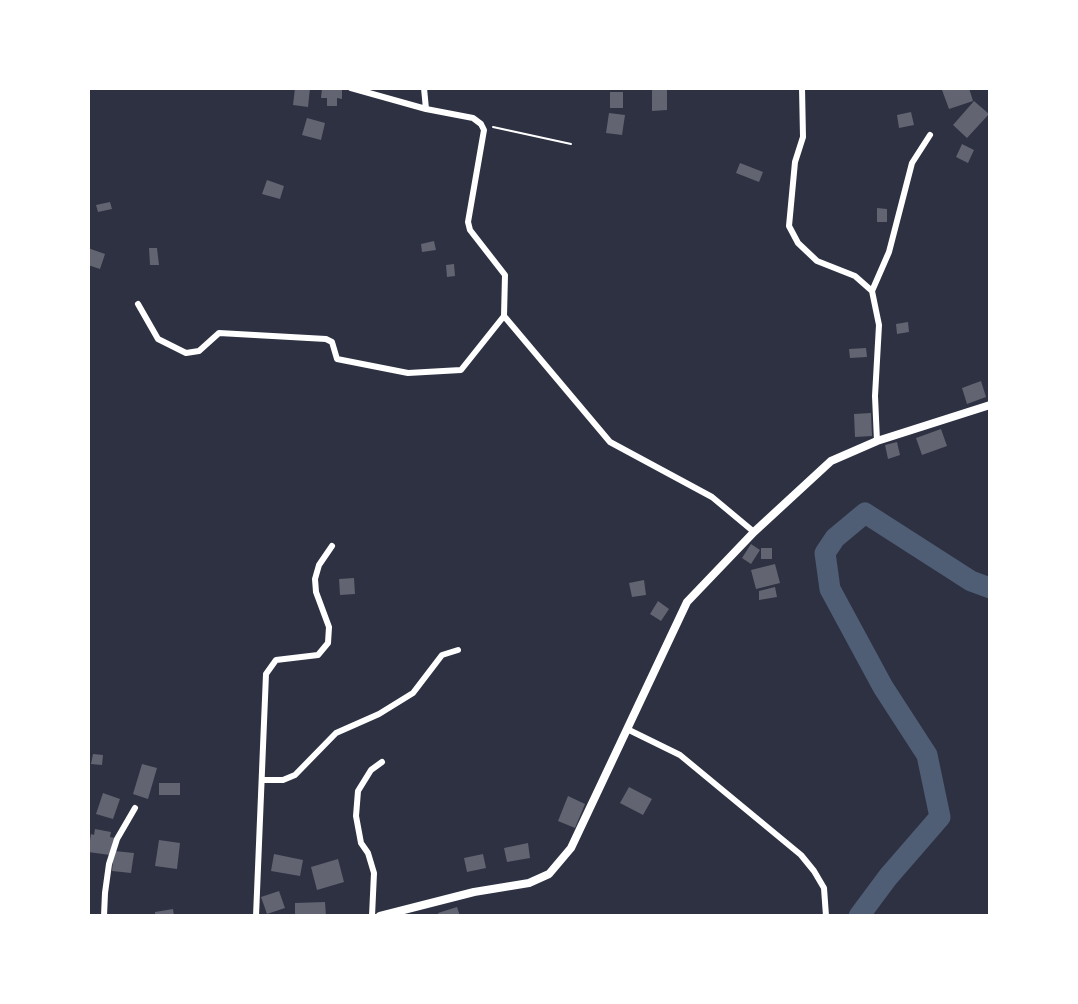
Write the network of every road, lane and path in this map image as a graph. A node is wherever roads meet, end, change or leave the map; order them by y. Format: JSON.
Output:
{"nodes":[{"id":1,"x":351,"y":88,"type":"edge"},
{"id":2,"x":424,"y":88,"type":"edge"},
{"id":3,"x":802,"y":88,"type":"edge"},
{"id":4,"x":426,"y":109,"type":"junction"},
{"id":5,"x":481,"y":124,"type":"junction"},
{"id":6,"x":930,"y":135,"type":"dead end"},
{"id":7,"x":571,"y":144,"type":"dead end"},
{"id":8,"x":872,"y":291,"type":"junction"},
{"id":9,"x":138,"y":304,"type":"dead end"},
{"id":10,"x":504,"y":316,"type":"junction"},
{"id":11,"x":990,"y":405,"type":"edge"},
{"id":12,"x":877,"y":441,"type":"junction"},
{"id":13,"x":754,"y":532,"type":"junction"},
{"id":14,"x":332,"y":546,"type":"dead end"},
{"id":15,"x":458,"y":650,"type":"dead end"},
{"id":16,"x":627,"y":729,"type":"junction"},
{"id":17,"x":382,"y":762,"type":"dead end"},
{"id":18,"x":262,"y":780,"type":"junction"},
{"id":19,"x":135,"y":808,"type":"dead end"},
{"id":20,"x":104,"y":915,"type":"edge"},
{"id":21,"x":256,"y":915,"type":"edge"},
{"id":22,"x":372,"y":915,"type":"edge"},
{"id":23,"x":380,"y":915,"type":"edge"},
{"id":24,"x":826,"y":915,"type":"edge"}],
"edges":[{"from":1,"to":4,"type":"street"},
{"from":2,"to":4,"type":"street"},
{"from":3,"to":8,"type":"street"},
{"from":4,"to":5,"type":"street"},
{"from":5,"to":7,"type":"path"},
{"from":5,"to":10,"type":"street"},
{"from":6,"to":8,"type":"street"},
{"from":8,"to":12,"type":"street"},
{"from":9,"to":10,"type":"street"},
{"from":10,"to":13,"type":"street"},
{"from":11,"to":12,"type":"street"},
{"from":12,"to":13,"type":"street"},
{"from":13,"to":16,"type":"street"},
{"from":14,"to":18,"type":"street"},
{"from":15,"to":18,"type":"street"},
{"from":16,"to":23,"type":"street"},
{"from":16,"to":24,"type":"street"},
{"from":17,"to":22,"type":"street"},
{"from":18,"to":21,"type":"street"},
{"from":19,"to":20,"type":"street"}]}
